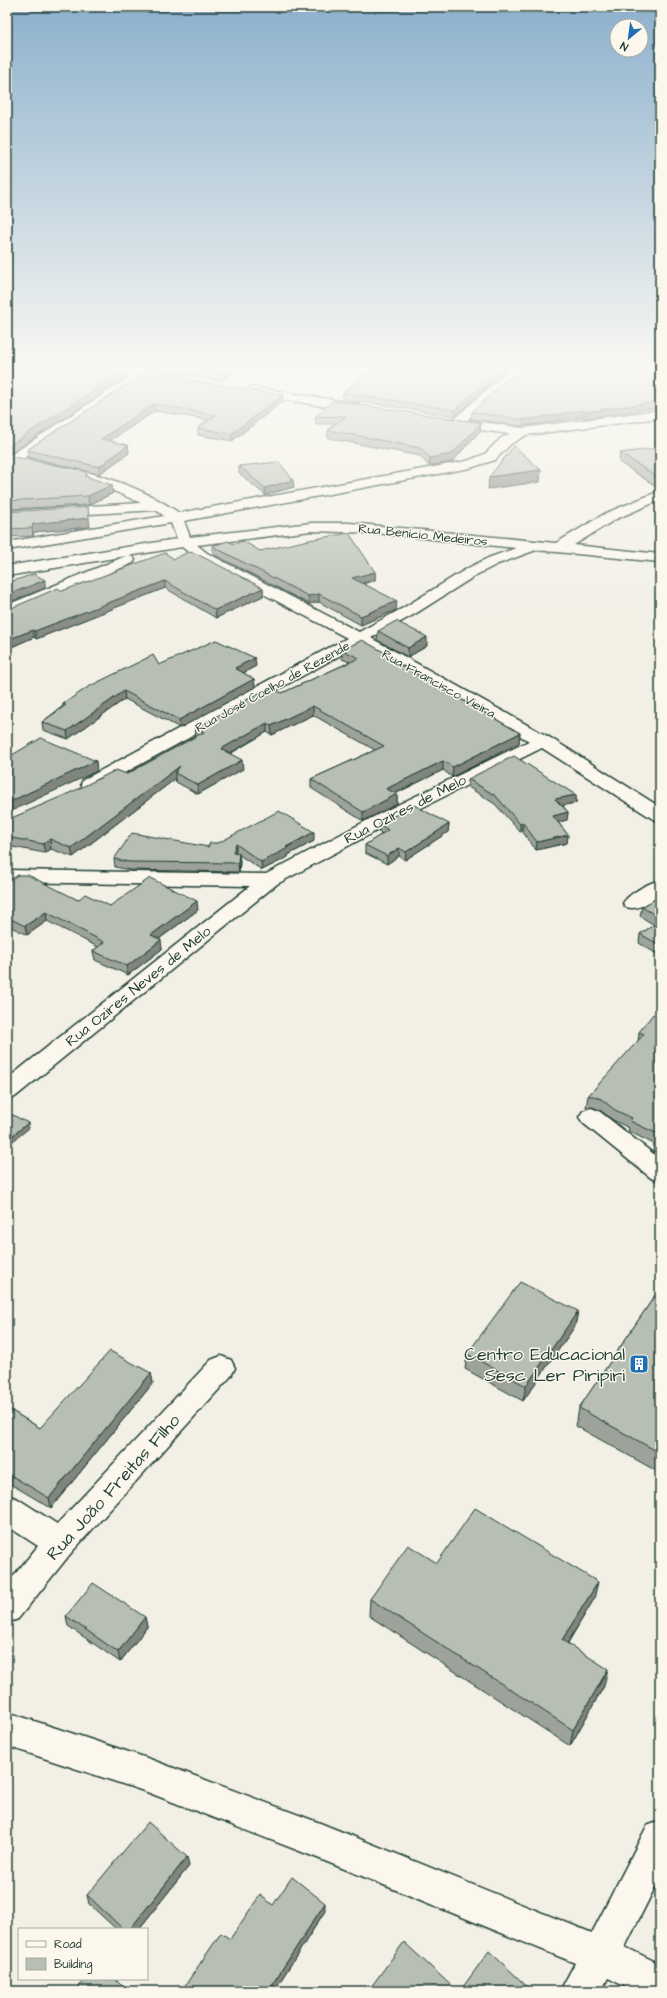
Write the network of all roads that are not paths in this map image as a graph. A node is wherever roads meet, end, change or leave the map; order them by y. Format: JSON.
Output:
{"nodes":[{"id":1,"x":484,"y":459,"type":"edge"},
{"id":2,"x":9,"y":460,"type":"edge"},
{"id":3,"x":660,"y":495,"type":"edge"},
{"id":4,"x":158,"y":506,"type":"junction"},
{"id":5,"x":7,"y":515,"type":"edge"},
{"id":6,"x":180,"y":529,"type":"junction"},
{"id":7,"x":162,"y":545,"type":"junction"},
{"id":8,"x":7,"y":546,"type":"edge"},
{"id":9,"x":534,"y":546,"type":"junction"},
{"id":10,"x":558,"y":548,"type":"junction"},
{"id":11,"x":660,"y":558,"type":"edge"},
{"id":12,"x":7,"y":571,"type":"edge"},
{"id":13,"x":7,"y":611,"type":"edge"},
{"id":14,"x":358,"y":638,"type":"junction"},
{"id":15,"x":542,"y":741,"type":"junction"},
{"id":16,"x":75,"y":792,"type":"edge"},
{"id":17,"x":660,"y":815,"type":"edge"},
{"id":18,"x":7,"y":876,"type":"edge"},
{"id":19,"x":270,"y":880,"type":"junction"},
{"id":20,"x":660,"y":886,"type":"edge"},
{"id":21,"x":633,"y":903,"type":"dead end"},
{"id":22,"x":7,"y":1091,"type":"edge"},
{"id":23,"x":591,"y":1117,"type":"dead end"},
{"id":24,"x":660,"y":1172,"type":"edge"},
{"id":25,"x":221,"y":1368,"type":"dead end"},
{"id":26,"x":7,"y":1509,"type":"edge"},
{"id":27,"x":60,"y":1542,"type":"junction"},
{"id":28,"x":7,"y":1608,"type":"edge"},
{"id":29,"x":7,"y":1729,"type":"edge"},
{"id":30,"x":660,"y":1839,"type":"edge"},
{"id":31,"x":601,"y":1955,"type":"junction"},
{"id":32,"x":660,"y":1984,"type":"edge"},
{"id":33,"x":579,"y":1991,"type":"edge"}],
"edges":[{"from":1,"to":6,"type":"street"},
{"from":2,"to":4,"type":"street","name":"Rua Francisco Vieira"},
{"from":3,"to":10,"type":"street"},
{"from":4,"to":5,"type":"street"},
{"from":4,"to":6,"type":"street","name":"Rua Francisco Vieira"},
{"from":6,"to":7,"type":"street"},
{"from":6,"to":8,"type":"street"},
{"from":6,"to":9,"type":"street","name":"Rua Benício Medeiros"},
{"from":6,"to":14,"type":"street","name":"Rua Francisco Vieira"},
{"from":7,"to":12,"type":"street"},
{"from":7,"to":13,"type":"street"},
{"from":9,"to":10,"type":"street","name":"Rua Benício Medeiros"},
{"from":9,"to":14,"type":"street","name":"Rua José Coelho de Rezende"},
{"from":10,"to":11,"type":"street","name":"Rua Benício Medeiros"},
{"from":14,"to":15,"type":"street","name":"Rua Francisco Vieira"},
{"from":14,"to":16,"type":"street","name":"Rua José Coelho de Rezende"},
{"from":15,"to":17,"type":"street","name":"Rua Francisco Vieira"},
{"from":15,"to":19,"type":"street","name":"Rua Ozires de Melo"},
{"from":18,"to":19,"type":"street"},
{"from":19,"to":22,"type":"street","name":"Rua Ozires Neves de Melo"},
{"from":20,"to":21,"type":"street"},
{"from":23,"to":24,"type":"street"},
{"from":25,"to":27,"type":"street","name":"Rua João Freitas Filho"},
{"from":26,"to":27,"type":"street"},
{"from":27,"to":28,"type":"street","name":"Rua João Freitas Filho"},
{"from":29,"to":31,"type":"street"},
{"from":30,"to":31,"type":"street"},
{"from":31,"to":32,"type":"street"},
{"from":31,"to":33,"type":"street"}]}
